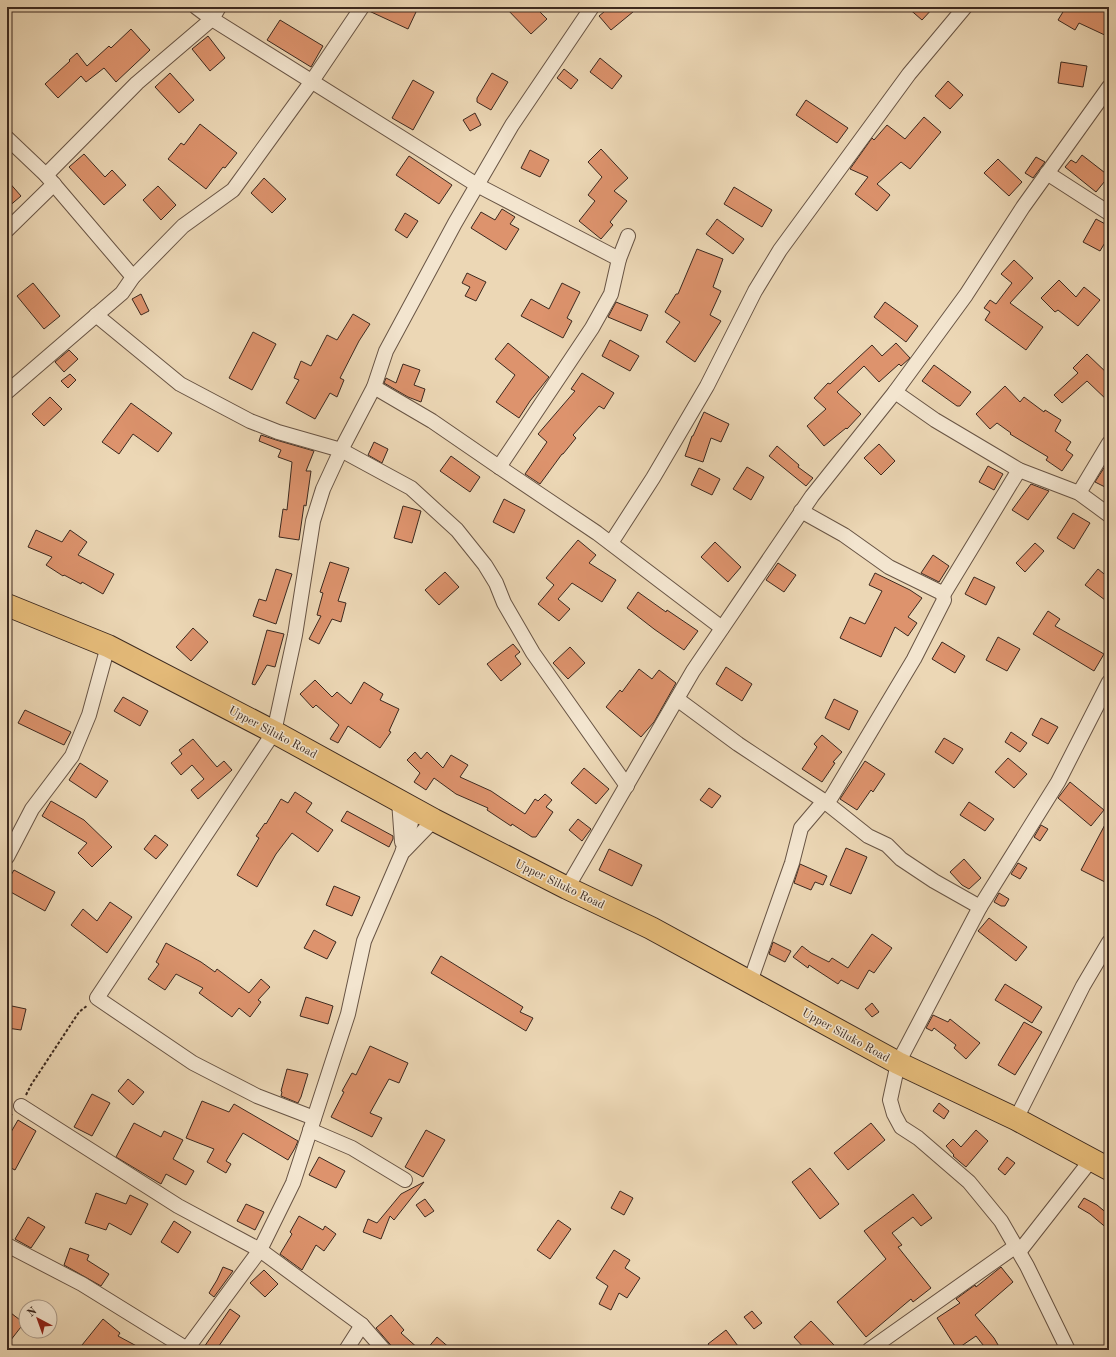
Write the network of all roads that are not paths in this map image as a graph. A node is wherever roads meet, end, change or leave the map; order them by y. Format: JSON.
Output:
{"nodes":[{"id":1,"x":196,"y":7,"type":"edge"},
{"id":2,"x":362,"y":7,"type":"edge"},
{"id":3,"x":592,"y":7,"type":"edge"},
{"id":4,"x":965,"y":7,"type":"edge"},
{"id":5,"x":216,"y":13,"type":"edge"},
{"id":6,"x":312,"y":81,"type":"junction"},
{"id":7,"x":1109,"y":87,"type":"edge"},
{"id":8,"x":7,"y":138,"type":"edge"},
{"id":9,"x":1047,"y":173,"type":"junction"},
{"id":10,"x":50,"y":180,"type":"junction"},
{"id":11,"x":477,"y":185,"type":"junction"},
{"id":12,"x":1109,"y":213,"type":"edge"},
{"id":13,"x":7,"y":230,"type":"edge"},
{"id":14,"x":628,"y":236,"type":"dead end"},
{"id":15,"x":619,"y":259,"type":"junction"},
{"id":16,"x":133,"y":277,"type":"junction"},
{"id":17,"x":96,"y":315,"type":"junction"},
{"id":18,"x":374,"y":387,"type":"junction"},
{"id":19,"x":7,"y":392,"type":"edge"},
{"id":20,"x":895,"y":392,"type":"junction"},
{"id":21,"x":1109,"y":443,"type":"edge"},
{"id":22,"x":341,"y":450,"type":"junction"},
{"id":23,"x":499,"y":467,"type":"junction"},
{"id":24,"x":1019,"y":470,"type":"junction"},
{"id":25,"x":1079,"y":494,"type":"junction"},
{"id":26,"x":801,"y":511,"type":"junction"},
{"id":27,"x":1109,"y":515,"type":"edge"},
{"id":28,"x":611,"y":543,"type":"junction"},
{"id":29,"x":943,"y":595,"type":"junction"},
{"id":30,"x":7,"y":605,"type":"edge"},
{"id":31,"x":722,"y":628,"type":"junction"},
{"id":32,"x":108,"y":646,"type":"junction"},
{"id":33,"x":1109,"y":682,"type":"edge"},
{"id":34,"x":677,"y":699,"type":"junction"},
{"id":35,"x":274,"y":732,"type":"junction"},
{"id":36,"x":627,"y":786,"type":"junction"},
{"id":37,"x":824,"y":801,"type":"junction"},
{"id":38,"x":407,"y":805,"type":"junction"},
{"id":39,"x":434,"y":820,"type":"junction"},
{"id":40,"x":402,"y":853,"type":"junction"},
{"id":41,"x":7,"y":857,"type":"edge"},
{"id":42,"x":567,"y":888,"type":"junction"},
{"id":43,"x":980,"y":906,"type":"junction"},
{"id":44,"x":1109,"y":942,"type":"edge"},
{"id":45,"x":750,"y":982,"type":"junction"},
{"id":46,"x":898,"y":1063,"type":"junction"},
{"id":47,"x":21,"y":1106,"type":"road end"},
{"id":48,"x":1016,"y":1119,"type":"junction"},
{"id":49,"x":312,"y":1124,"type":"junction"},
{"id":50,"x":1100,"y":1165,"type":"edge"},
{"id":51,"x":405,"y":1180,"type":"dead end"},
{"id":52,"x":7,"y":1245,"type":"edge"},
{"id":53,"x":1017,"y":1249,"type":"junction"},
{"id":54,"x":260,"y":1250,"type":"junction"},
{"id":55,"x":362,"y":1325,"type":"junction"},
{"id":56,"x":187,"y":1350,"type":"edge"},
{"id":57,"x":346,"y":1350,"type":"edge"},
{"id":58,"x":384,"y":1350,"type":"edge"},
{"id":59,"x":869,"y":1350,"type":"edge"},
{"id":60,"x":1068,"y":1350,"type":"edge"}],
"edges":[{"from":1,"to":5,"type":"street"},
{"from":2,"to":6,"type":"street"},
{"from":3,"to":11,"type":"street"},
{"from":4,"to":28,"type":"street"},
{"from":5,"to":6,"type":"street"},
{"from":5,"to":10,"type":"street"},
{"from":6,"to":11,"type":"street"},
{"from":6,"to":16,"type":"street"},
{"from":7,"to":9,"type":"street"},
{"from":8,"to":10,"type":"street"},
{"from":9,"to":12,"type":"street"},
{"from":9,"to":20,"type":"street"},
{"from":10,"to":13,"type":"street"},
{"from":10,"to":16,"type":"street"},
{"from":11,"to":15,"type":"street"},
{"from":11,"to":18,"type":"street"},
{"from":14,"to":15,"type":"street"},
{"from":15,"to":23,"type":"street"},
{"from":16,"to":17,"type":"street"},
{"from":17,"to":19,"type":"street"},
{"from":17,"to":22,"type":"street"},
{"from":18,"to":22,"type":"street"},
{"from":18,"to":23,"type":"street"},
{"from":20,"to":24,"type":"street"},
{"from":20,"to":26,"type":"street"},
{"from":21,"to":25,"type":"street"},
{"from":22,"to":35,"type":"street"},
{"from":22,"to":36,"type":"street"},
{"from":23,"to":28,"type":"street"},
{"from":24,"to":25,"type":"street"},
{"from":24,"to":29,"type":"street"},
{"from":25,"to":27,"type":"street"},
{"from":26,"to":29,"type":"street"},
{"from":26,"to":31,"type":"street"},
{"from":28,"to":31,"type":"street"},
{"from":29,"to":37,"type":"street"},
{"from":30,"to":32,"type":"main road","name":"Upper Siluko Road"},
{"from":31,"to":34,"type":"street"},
{"from":32,"to":35,"type":"main road","name":"Upper Siluko Road"},
{"from":32,"to":41,"type":"street"},
{"from":33,"to":43,"type":"street"},
{"from":34,"to":36,"type":"street"},
{"from":34,"to":37,"type":"street"},
{"from":35,"to":38,"type":"main road","name":"Upper Siluko Road"},
{"from":35,"to":49,"type":"street"},
{"from":36,"to":42,"type":"street"},
{"from":37,"to":43,"type":"street"},
{"from":37,"to":45,"type":"street"},
{"from":38,"to":39,"type":"main road","name":"Upper Siluko Road"},
{"from":38,"to":40,"type":"street"},
{"from":39,"to":40,"type":"street"},
{"from":39,"to":42,"type":"main road","name":"Upper Siluko Road"},
{"from":40,"to":49,"type":"street"},
{"from":42,"to":45,"type":"main road","name":"Upper Siluko Road"},
{"from":43,"to":46,"type":"street"},
{"from":44,"to":48,"type":"street"},
{"from":45,"to":46,"type":"main road","name":"Upper Siluko Road"},
{"from":46,"to":48,"type":"main road","name":"Upper Siluko Road"},
{"from":46,"to":53,"type":"street"},
{"from":47,"to":54,"type":"street"},
{"from":48,"to":50,"type":"main road","name":"Upper Siluko Road"},
{"from":49,"to":51,"type":"street"},
{"from":49,"to":54,"type":"street"},
{"from":50,"to":53,"type":"street"},
{"from":52,"to":56,"type":"street"},
{"from":53,"to":59,"type":"street"},
{"from":53,"to":60,"type":"street"},
{"from":54,"to":55,"type":"street"},
{"from":54,"to":56,"type":"street"},
{"from":55,"to":57,"type":"street"},
{"from":55,"to":58,"type":"street"}]}
